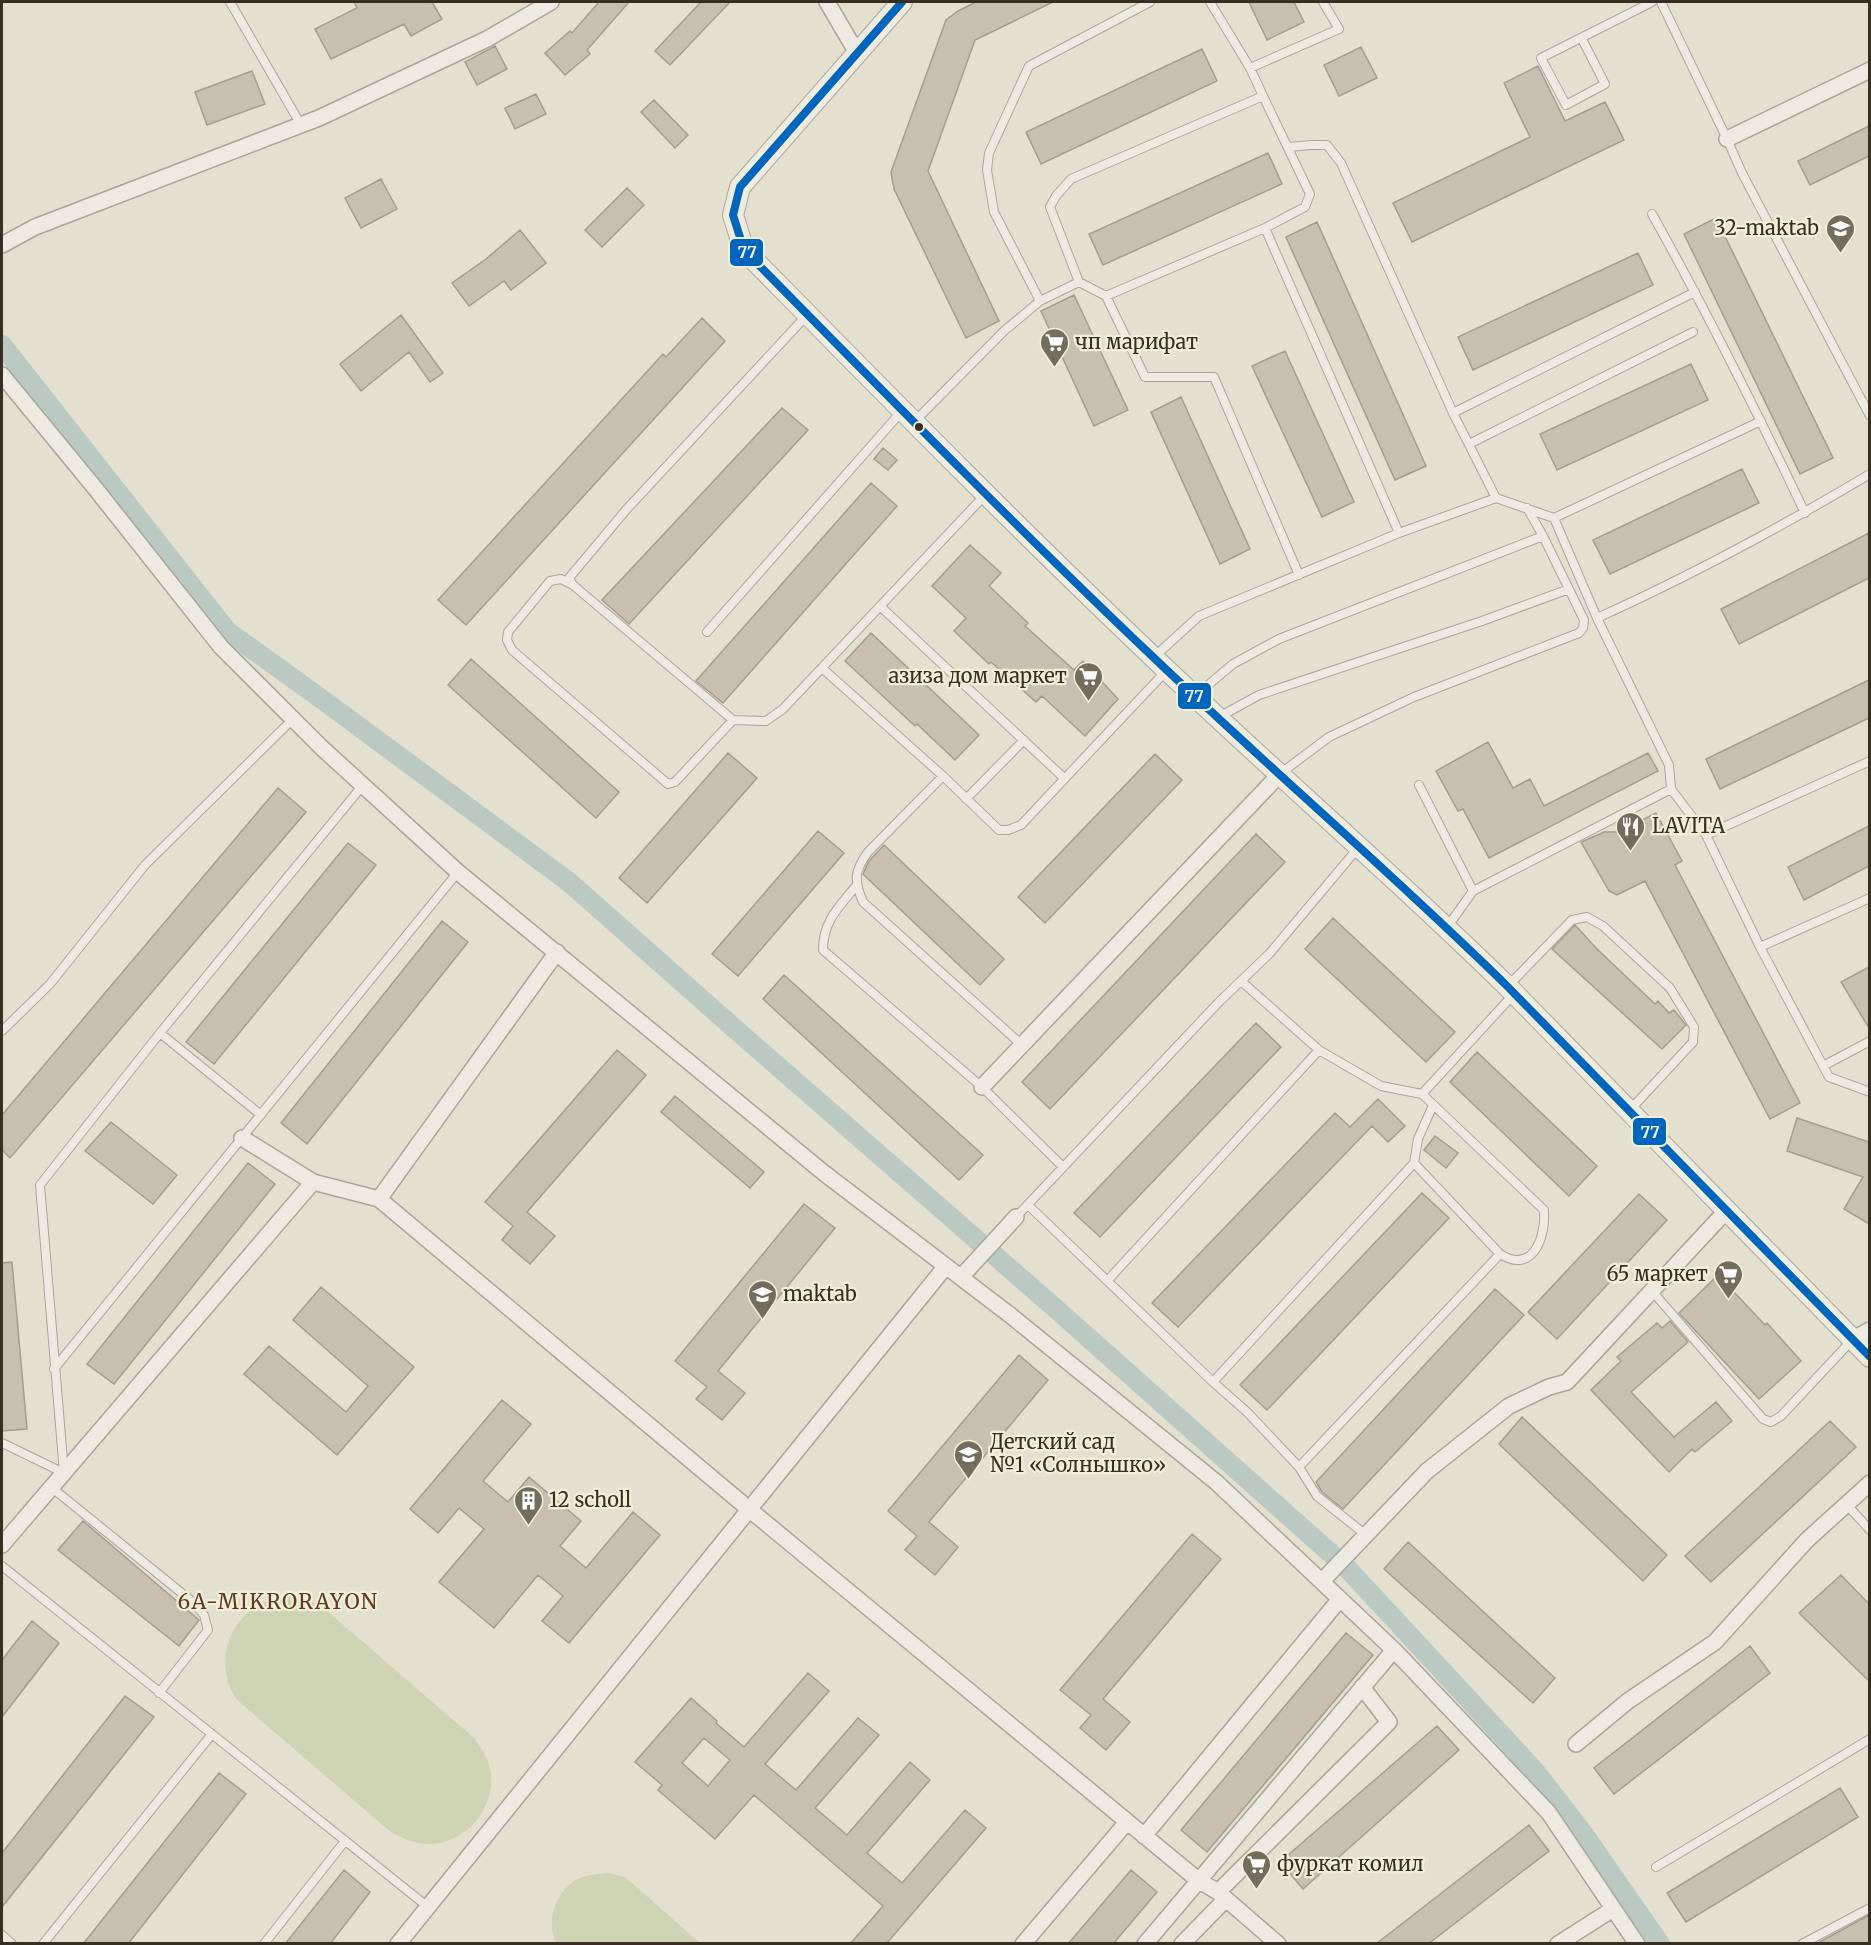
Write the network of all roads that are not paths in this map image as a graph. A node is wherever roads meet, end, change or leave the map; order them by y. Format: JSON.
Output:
{"nodes":[{"id":1,"x":230,"y":2,"type":"edge"},
{"id":2,"x":551,"y":2,"type":"edge"},
{"id":3,"x":827,"y":2,"type":"edge"},
{"id":4,"x":902,"y":2,"type":"edge"},
{"id":5,"x":1150,"y":2,"type":"edge"},
{"id":6,"x":1210,"y":2,"type":"edge"},
{"id":7,"x":1323,"y":2,"type":"edge"},
{"id":8,"x":1652,"y":2,"type":"edge"},
{"id":9,"x":1661,"y":2,"type":"edge"},
{"id":10,"x":525,"y":8,"type":"edge"},
{"id":11,"x":1582,"y":39,"type":"junction"},
{"id":12,"x":857,"y":53,"type":"junction"},
{"id":13,"x":1250,"y":68,"type":"junction"},
{"id":14,"x":1869,"y":70,"type":"edge"},
{"id":15,"x":1263,"y":96,"type":"junction"},
{"id":16,"x":301,"y":125,"type":"junction"},
{"id":17,"x":1727,"y":138,"type":"junction"},
{"id":18,"x":1288,"y":147,"type":"junction"},
{"id":19,"x":1652,"y":214,"type":"dead end"},
{"id":20,"x":1265,"y":228,"type":"junction"},
{"id":21,"x":2,"y":245,"type":"edge"},
{"id":22,"x":1079,"y":282,"type":"junction"},
{"id":23,"x":1695,"y":292,"type":"junction"},
{"id":24,"x":1106,"y":296,"type":"junction"},
{"id":25,"x":1040,"y":301,"type":"junction"},
{"id":26,"x":808,"y":314,"type":"junction"},
{"id":27,"x":1693,"y":332,"type":"dead end"},
{"id":28,"x":2,"y":375,"type":"edge"},
{"id":29,"x":1453,"y":412,"type":"junction"},
{"id":30,"x":1869,"y":416,"type":"edge"},
{"id":31,"x":907,"y":417,"type":"junction"},
{"id":32,"x":1761,"y":421,"type":"junction"},
{"id":33,"x":1469,"y":444,"type":"junction"},
{"id":34,"x":1869,"y":474,"type":"edge"},
{"id":35,"x":986,"y":494,"type":"junction"},
{"id":36,"x":1496,"y":498,"type":"junction"},
{"id":37,"x":1527,"y":508,"type":"junction"},
{"id":38,"x":1804,"y":513,"type":"junction"},
{"id":39,"x":1554,"y":518,"type":"junction"},
{"id":40,"x":1399,"y":533,"type":"junction"},
{"id":41,"x":1543,"y":536,"type":"junction"},
{"id":42,"x":1299,"y":574,"type":"junction"},
{"id":43,"x":573,"y":585,"type":"junction"},
{"id":44,"x":1569,"y":589,"type":"junction"},
{"id":45,"x":880,"y":606,"type":"junction"},
{"id":46,"x":1597,"y":618,"type":"junction"},
{"id":47,"x":707,"y":632,"type":"dead end"},
{"id":48,"x":1160,"y":664,"type":"junction"},
{"id":49,"x":822,"y":668,"type":"junction"},
{"id":50,"x":1195,"y":696,"type":"junction"},
{"id":51,"x":1218,"y":718,"type":"junction"},
{"id":52,"x":293,"y":719,"type":"junction"},
{"id":53,"x":733,"y":720,"type":"junction"},
{"id":54,"x":1024,"y":740,"type":"junction"},
{"id":55,"x":1869,"y":761,"type":"edge"},
{"id":56,"x":1280,"y":774,"type":"junction"},
{"id":57,"x":943,"y":776,"type":"junction"},
{"id":58,"x":1064,"y":778,"type":"junction"},
{"id":59,"x":363,"y":785,"type":"junction"},
{"id":60,"x":1419,"y":785,"type":"dead end"},
{"id":61,"x":1671,"y":789,"type":"junction"},
{"id":62,"x":966,"y":799,"type":"junction"},
{"id":63,"x":1706,"y":835,"type":"junction"},
{"id":64,"x":1359,"y":846,"type":"junction"},
{"id":65,"x":458,"y":872,"type":"junction"},
{"id":66,"x":856,"y":886,"type":"junction"},
{"id":67,"x":1473,"y":891,"type":"junction"},
{"id":68,"x":1869,"y":898,"type":"edge"},
{"id":69,"x":1447,"y":927,"type":"junction"},
{"id":70,"x":1760,"y":947,"type":"junction"},
{"id":71,"x":557,"y":952,"type":"junction"},
{"id":72,"x":1241,"y":981,"type":"junction"},
{"id":73,"x":1511,"y":990,"type":"junction"},
{"id":74,"x":2,"y":1030,"type":"edge"},
{"id":75,"x":160,"y":1032,"type":"junction"},
{"id":76,"x":1869,"y":1041,"type":"edge"},
{"id":77,"x":1022,"y":1045,"type":"junction"},
{"id":78,"x":1319,"y":1050,"type":"junction"},
{"id":79,"x":1823,"y":1066,"type":"junction"},
{"id":80,"x":982,"y":1087,"type":"junction"},
{"id":81,"x":1869,"y":1092,"type":"edge"},
{"id":82,"x":1422,"y":1094,"type":"junction"},
{"id":83,"x":1433,"y":1104,"type":"junction"},
{"id":84,"x":1629,"y":1111,"type":"junction"},
{"id":85,"x":261,"y":1115,"type":"junction"},
{"id":86,"x":242,"y":1138,"type":"junction"},
{"id":87,"x":1414,"y":1163,"type":"junction"},
{"id":88,"x":1063,"y":1167,"type":"junction"},
{"id":89,"x":313,"y":1182,"type":"junction"},
{"id":90,"x":379,"y":1199,"type":"junction"},
{"id":91,"x":1028,"y":1205,"type":"junction"},
{"id":92,"x":1727,"y":1210,"type":"junction"},
{"id":93,"x":1016,"y":1218,"type":"joint"},
{"id":94,"x":1500,"y":1254,"type":"junction"},
{"id":95,"x":946,"y":1266,"type":"junction"},
{"id":96,"x":961,"y":1277,"type":"junction"},
{"id":97,"x":1108,"y":1280,"type":"junction"},
{"id":98,"x":1652,"y":1291,"type":"junction"},
{"id":99,"x":1861,"y":1335,"type":"edge"},
{"id":100,"x":1869,"y":1357,"type":"edge"},
{"id":101,"x":54,"y":1369,"type":"junction"},
{"id":102,"x":1213,"y":1382,"type":"junction"},
{"id":103,"x":2,"y":1443,"type":"edge"},
{"id":104,"x":1299,"y":1467,"type":"junction"},
{"id":105,"x":64,"y":1473,"type":"junction"},
{"id":106,"x":1869,"y":1483,"type":"edge"},
{"id":107,"x":51,"y":1487,"type":"junction"},
{"id":108,"x":1846,"y":1504,"type":"junction"},
{"id":109,"x":750,"y":1510,"type":"junction"},
{"id":110,"x":1869,"y":1530,"type":"edge"},
{"id":111,"x":1366,"y":1535,"type":"junction"},
{"id":112,"x":2,"y":1545,"type":"edge"},
{"id":113,"x":2,"y":1566,"type":"edge"},
{"id":114,"x":1327,"y":1576,"type":"junction"},
{"id":115,"x":1340,"y":1599,"type":"junction"},
{"id":116,"x":1394,"y":1650,"type":"junction"},
{"id":117,"x":1362,"y":1687,"type":"junction"},
{"id":118,"x":159,"y":1692,"type":"junction"},
{"id":119,"x":212,"y":1734,"type":"junction"},
{"id":120,"x":1869,"y":1738,"type":"edge"},
{"id":121,"x":1576,"y":1744,"type":"dead end"},
{"id":122,"x":1127,"y":1822,"type":"junction"},
{"id":123,"x":1144,"y":1836,"type":"junction"},
{"id":124,"x":345,"y":1840,"type":"junction"},
{"id":125,"x":1656,"y":1867,"type":"dead end"},
{"id":126,"x":1198,"y":1880,"type":"junction"},
{"id":127,"x":1222,"y":1896,"type":"junction"},
{"id":128,"x":428,"y":1908,"type":"junction"},
{"id":129,"x":1869,"y":1908,"type":"edge"},
{"id":130,"x":1613,"y":1909,"type":"junction"},
{"id":131,"x":2,"y":1935,"type":"edge"},
{"id":132,"x":12,"y":1944,"type":"edge"},
{"id":133,"x":43,"y":1944,"type":"edge"},
{"id":134,"x":264,"y":1944,"type":"edge"},
{"id":135,"x":398,"y":1944,"type":"edge"},
{"id":136,"x":1023,"y":1944,"type":"edge"},
{"id":137,"x":1145,"y":1944,"type":"edge"},
{"id":138,"x":1182,"y":1944,"type":"edge"},
{"id":139,"x":1278,"y":1944,"type":"edge"},
{"id":140,"x":1558,"y":1944,"type":"edge"},
{"id":141,"x":1636,"y":1944,"type":"edge"},
{"id":142,"x":1802,"y":1944,"type":"edge"}],
"edges":[{"from":1,"to":16,"type":"lane"},
{"from":2,"to":10,"type":"street"},
{"from":3,"to":12,"type":"street"},
{"from":4,"to":12,"type":"street"},
{"from":5,"to":25,"type":"lane"},
{"from":6,"to":13,"type":"lane"},
{"from":7,"to":13,"type":"lane"},
{"from":8,"to":11,"type":"lane"},
{"from":9,"to":17,"type":"lane"},
{"from":10,"to":16,"type":"street"},
{"from":11,"to":11,"type":"lane"},
{"from":12,"to":26,"type":"street"},
{"from":13,"to":15,"type":"lane"},
{"from":14,"to":17,"type":"street"},
{"from":15,"to":18,"type":"lane"},
{"from":15,"to":22,"type":"lane"},
{"from":16,"to":21,"type":"street"},
{"from":17,"to":30,"type":"lane"},
{"from":18,"to":20,"type":"lane"},
{"from":18,"to":29,"type":"lane"},
{"from":19,"to":23,"type":"lane"},
{"from":20,"to":24,"type":"lane"},
{"from":20,"to":40,"type":"lane"},
{"from":22,"to":24,"type":"lane"},
{"from":22,"to":25,"type":"lane"},
{"from":23,"to":29,"type":"lane"},
{"from":23,"to":32,"type":"lane"},
{"from":24,"to":42,"type":"lane"},
{"from":25,"to":31,"type":"lane"},
{"from":26,"to":31,"type":"street"},
{"from":26,"to":43,"type":"lane"},
{"from":27,"to":33,"type":"lane"},
{"from":28,"to":52,"type":"street"},
{"from":29,"to":33,"type":"lane"},
{"from":31,"to":35,"type":"street"},
{"from":31,"to":47,"type":"lane"},
{"from":32,"to":38,"type":"lane"},
{"from":32,"to":39,"type":"lane"},
{"from":33,"to":36,"type":"lane"},
{"from":34,"to":38,"type":"lane"},
{"from":35,"to":45,"type":"lane"},
{"from":35,"to":48,"type":"street"},
{"from":36,"to":37,"type":"lane"},
{"from":36,"to":40,"type":"lane"},
{"from":37,"to":39,"type":"lane"},
{"from":37,"to":41,"type":"lane"},
{"from":38,"to":46,"type":"lane"},
{"from":39,"to":46,"type":"lane"},
{"from":40,"to":42,"type":"lane"},
{"from":41,"to":44,"type":"lane"},
{"from":41,"to":50,"type":"lane"},
{"from":42,"to":48,"type":"lane"},
{"from":43,"to":53,"type":"lane"},
{"from":43,"to":53,"type":"lane"},
{"from":44,"to":51,"type":"lane"},
{"from":44,"to":56,"type":"lane"},
{"from":45,"to":49,"type":"lane"},
{"from":45,"to":54,"type":"lane"},
{"from":46,"to":61,"type":"lane"},
{"from":48,"to":50,"type":"street"},
{"from":48,"to":58,"type":"lane"},
{"from":49,"to":53,"type":"lane"},
{"from":49,"to":57,"type":"lane"},
{"from":50,"to":51,"type":"street"},
{"from":51,"to":56,"type":"street"},
{"from":52,"to":59,"type":"street"},
{"from":52,"to":74,"type":"lane"},
{"from":54,"to":58,"type":"lane"},
{"from":54,"to":62,"type":"lane"},
{"from":55,"to":63,"type":"lane"},
{"from":56,"to":64,"type":"street"},
{"from":56,"to":77,"type":"street"},
{"from":57,"to":62,"type":"lane"},
{"from":57,"to":66,"type":"lane"},
{"from":58,"to":62,"type":"lane"},
{"from":59,"to":65,"type":"street"},
{"from":59,"to":75,"type":"lane"},
{"from":60,"to":67,"type":"lane"},
{"from":61,"to":63,"type":"lane"},
{"from":61,"to":67,"type":"lane"},
{"from":63,"to":70,"type":"lane"},
{"from":64,"to":69,"type":"street"},
{"from":64,"to":72,"type":"lane"},
{"from":65,"to":71,"type":"street"},
{"from":65,"to":85,"type":"lane"},
{"from":66,"to":77,"type":"lane"},
{"from":66,"to":80,"type":"lane"},
{"from":67,"to":69,"type":"lane"},
{"from":68,"to":70,"type":"lane"},
{"from":69,"to":73,"type":"street"},
{"from":70,"to":79,"type":"lane"},
{"from":71,"to":90,"type":"street"},
{"from":71,"to":95,"type":"street"},
{"from":72,"to":78,"type":"lane"},
{"from":72,"to":88,"type":"lane"},
{"from":73,"to":82,"type":"lane"},
{"from":73,"to":84,"type":"street"},
{"from":73,"to":84,"type":"lane"},
{"from":75,"to":85,"type":"lane"},
{"from":75,"to":101,"type":"lane"},
{"from":76,"to":79,"type":"lane"},
{"from":77,"to":80,"type":"street"},
{"from":78,"to":82,"type":"lane"},
{"from":78,"to":97,"type":"lane"},
{"from":79,"to":81,"type":"lane"},
{"from":80,"to":88,"type":"lane"},
{"from":82,"to":83,"type":"lane"},
{"from":83,"to":87,"type":"lane"},
{"from":83,"to":94,"type":"lane"},
{"from":84,"to":92,"type":"street"},
{"from":85,"to":86,"type":"lane"},
{"from":86,"to":89,"type":"street"},
{"from":86,"to":101,"type":"lane"},
{"from":87,"to":94,"type":"lane"},
{"from":87,"to":102,"type":"lane"},
{"from":88,"to":91,"type":"lane"},
{"from":89,"to":90,"type":"street"},
{"from":89,"to":105,"type":"street"},
{"from":90,"to":109,"type":"street"},
{"from":91,"to":93,"type":"lane"},
{"from":91,"to":97,"type":"lane"},
{"from":92,"to":98,"type":"street"},
{"from":92,"to":99,"type":"street"},
{"from":93,"to":96,"type":"street"},
{"from":94,"to":104,"type":"lane"},
{"from":95,"to":96,"type":"street"},
{"from":95,"to":109,"type":"street"},
{"from":96,"to":114,"type":"street"},
{"from":97,"to":102,"type":"lane"},
{"from":98,"to":99,"type":"lane"},
{"from":98,"to":111,"type":"street"},
{"from":99,"to":100,"type":"street"},
{"from":101,"to":105,"type":"lane"},
{"from":102,"to":104,"type":"lane"},
{"from":103,"to":105,"type":"lane"},
{"from":104,"to":111,"type":"lane"},
{"from":105,"to":107,"type":"street"},
{"from":106,"to":108,"type":"street"},
{"from":107,"to":112,"type":"street"},
{"from":107,"to":118,"type":"lane"},
{"from":108,"to":110,"type":"lane"},
{"from":108,"to":121,"type":"street"},
{"from":109,"to":122,"type":"street"},
{"from":109,"to":128,"type":"street"},
{"from":111,"to":114,"type":"street"},
{"from":113,"to":118,"type":"lane"},
{"from":114,"to":115,"type":"street"},
{"from":115,"to":116,"type":"street"},
{"from":115,"to":123,"type":"street"},
{"from":116,"to":117,"type":"street"},
{"from":116,"to":130,"type":"street"},
{"from":117,"to":126,"type":"street"},
{"from":117,"to":127,"type":"street"},
{"from":118,"to":119,"type":"lane"},
{"from":119,"to":124,"type":"lane"},
{"from":119,"to":133,"type":"lane"},
{"from":120,"to":125,"type":"lane"},
{"from":122,"to":123,"type":"street"},
{"from":122,"to":136,"type":"street"},
{"from":123,"to":126,"type":"street"},
{"from":124,"to":128,"type":"lane"},
{"from":124,"to":134,"type":"lane"},
{"from":126,"to":127,"type":"street"},
{"from":126,"to":137,"type":"street"},
{"from":127,"to":138,"type":"street"},
{"from":127,"to":139,"type":"street"},
{"from":128,"to":135,"type":"street"},
{"from":129,"to":142,"type":"lane"},
{"from":130,"to":140,"type":"street"},
{"from":130,"to":141,"type":"street"},
{"from":131,"to":132,"type":"lane"}]}
